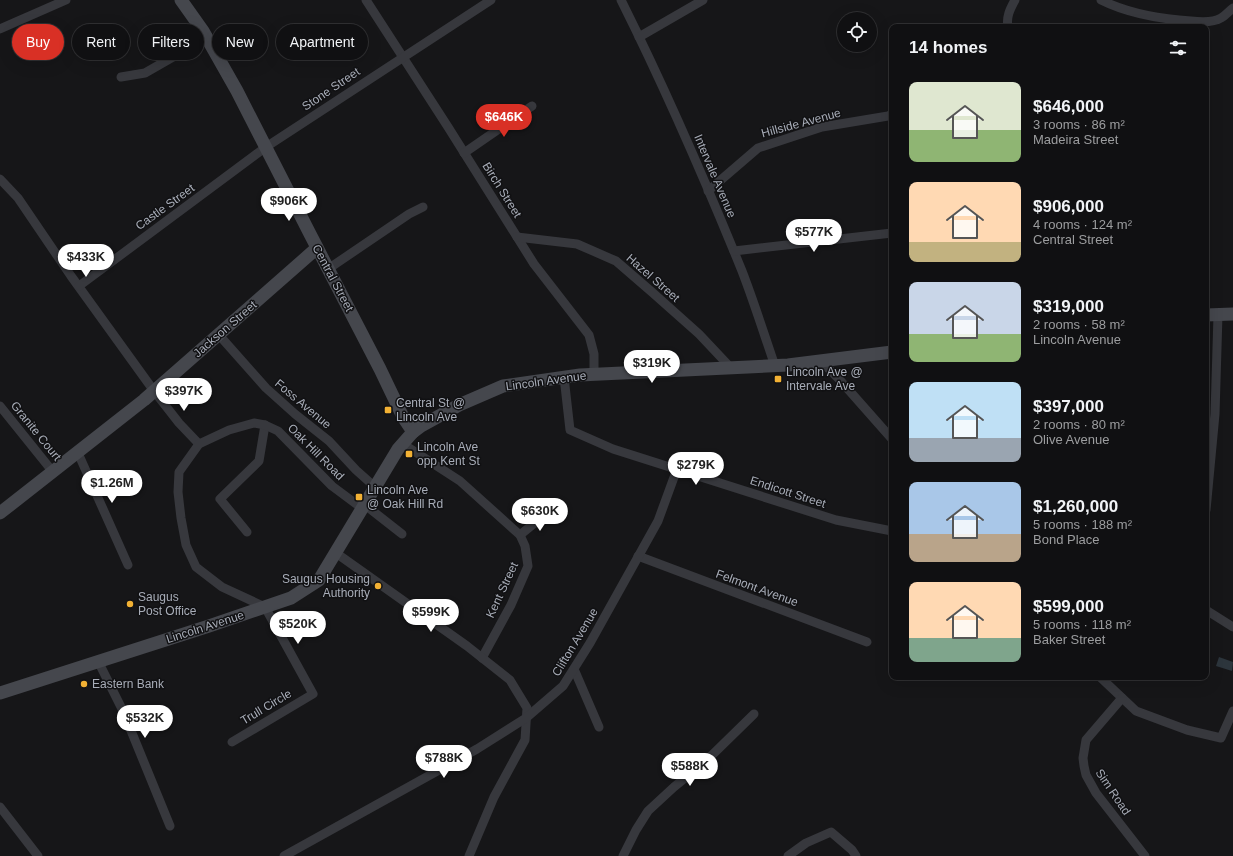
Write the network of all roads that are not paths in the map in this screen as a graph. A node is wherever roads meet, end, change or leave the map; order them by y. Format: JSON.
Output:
{"nodes":[{"id":1,"x":66,"y":0,"type":"edge"},
{"id":2,"x":182,"y":0,"type":"edge"},
{"id":3,"x":366,"y":0,"type":"edge"},
{"id":4,"x":491,"y":0,"type":"edge"},
{"id":5,"x":621,"y":0,"type":"edge"},
{"id":6,"x":703,"y":0,"type":"edge"},
{"id":7,"x":1015,"y":0,"type":"edge"},
{"id":8,"x":1101,"y":0,"type":"edge"},
{"id":9,"x":1233,"y":8,"type":"edge"},
{"id":10,"x":1008,"y":24,"type":"edge"},
{"id":11,"x":0,"y":29,"type":"edge"},
{"id":12,"x":639,"y":37,"type":"junction"},
{"id":13,"x":206,"y":38,"type":"junction"},
{"id":14,"x":403,"y":57,"type":"junction"},
{"id":15,"x":121,"y":77,"type":"dead end"},
{"id":16,"x":532,"y":106,"type":"dead end"},
{"id":17,"x":889,"y":116,"type":"edge"},
{"id":18,"x":266,"y":147,"type":"junction"},
{"id":19,"x":464,"y":153,"type":"junction"},
{"id":20,"x":0,"y":178,"type":"edge"},
{"id":21,"x":708,"y":191,"type":"junction"},
{"id":22,"x":423,"y":206,"type":"dead end"},
{"id":23,"x":889,"y":233,"type":"edge"},
{"id":24,"x":517,"y":237,"type":"junction"},
{"id":25,"x":317,"y":248,"type":"junction"},
{"id":26,"x":734,"y":252,"type":"junction"},
{"id":27,"x":328,"y":269,"type":"junction"},
{"id":28,"x":79,"y":286,"type":"junction"},
{"id":29,"x":1233,"y":314,"type":"edge"},
{"id":30,"x":1212,"y":315,"type":"edge"},
{"id":31,"x":218,"y":335,"type":"junction"},
{"id":32,"x":889,"y":352,"type":"edge"},
{"id":33,"x":821,"y":361,"type":"junction"},
{"id":34,"x":775,"y":366,"type":"junction"},
{"id":35,"x":731,"y":368,"type":"junction"},
{"id":36,"x":594,"y":374,"type":"junction"},
{"id":37,"x":564,"y":377,"type":"junction"},
{"id":38,"x":154,"y":392,"type":"junction"},
{"id":39,"x":0,"y":406,"type":"edge"},
{"id":40,"x":265,"y":425,"type":"junction"},
{"id":41,"x":413,"y":432,"type":"junction"},
{"id":42,"x":889,"y":436,"type":"edge"},
{"id":43,"x":199,"y":444,"type":"junction"},
{"id":44,"x":403,"y":444,"type":"junction"},
{"id":45,"x":1209,"y":450,"type":"edge"},
{"id":46,"x":78,"y":453,"type":"junction"},
{"id":47,"x":677,"y":469,"type":"junction"},
{"id":48,"x":54,"y":472,"type":"junction"},
{"id":49,"x":376,"y":487,"type":"junction"},
{"id":50,"x":364,"y":507,"type":"junction"},
{"id":51,"x":548,"y":512,"type":"dead end"},
{"id":52,"x":0,"y":513,"type":"edge"},
{"id":53,"x":889,"y":531,"type":"edge"},
{"id":54,"x":247,"y":532,"type":"dead end"},
{"id":55,"x":402,"y":534,"type":"dead end"},
{"id":56,"x":520,"y":535,"type":"junction"},
{"id":57,"x":336,"y":553,"type":"junction"},
{"id":58,"x":638,"y":556,"type":"junction"},
{"id":59,"x":128,"y":565,"type":"dead end"},
{"id":60,"x":265,"y":607,"type":"junction"},
{"id":61,"x":1209,"y":612,"type":"edge"},
{"id":62,"x":1233,"y":627,"type":"edge"},
{"id":63,"x":867,"y":642,"type":"dead end"},
{"id":64,"x":482,"y":658,"type":"junction"},
{"id":65,"x":98,"y":661,"type":"junction"},
{"id":66,"x":574,"y":669,"type":"junction"},
{"id":67,"x":1103,"y":680,"type":"edge"},
{"id":68,"x":0,"y":693,"type":"edge"},
{"id":69,"x":1122,"y":698,"type":"junction"},
{"id":70,"x":1233,"y":711,"type":"edge"},
{"id":71,"x":754,"y":714,"type":"dead end"},
{"id":72,"x":526,"y":718,"type":"junction"},
{"id":73,"x":599,"y":727,"type":"dead end"},
{"id":74,"x":232,"y":742,"type":"dead end"},
{"id":75,"x":0,"y":807,"type":"edge"},
{"id":76,"x":170,"y":826,"type":"dead end"},
{"id":77,"x":854,"y":854,"type":"edge"},
{"id":78,"x":38,"y":856,"type":"edge"},
{"id":79,"x":284,"y":856,"type":"edge"},
{"id":80,"x":469,"y":856,"type":"edge"},
{"id":81,"x":623,"y":856,"type":"edge"},
{"id":82,"x":788,"y":856,"type":"edge"},
{"id":83,"x":1145,"y":856,"type":"edge"}],
"edges":[{"from":1,"to":11,"type":"street"},
{"from":2,"to":13,"type":"main road","name":"Central Street"},
{"from":3,"to":14,"type":"street","name":"Birch Street"},
{"from":4,"to":14,"type":"street","name":"Stone Street"},
{"from":5,"to":12,"type":"street","name":"Intervale Avenue"},
{"from":6,"to":12,"type":"street"},
{"from":7,"to":10,"type":"street"},
{"from":8,"to":9,"type":"street"},
{"from":12,"to":21,"type":"street","name":"Intervale Avenue"},
{"from":13,"to":15,"type":"street"},
{"from":13,"to":18,"type":"main road","name":"Central Street"},
{"from":14,"to":18,"type":"street","name":"Stone Street"},
{"from":14,"to":19,"type":"street","name":"Birch Street"},
{"from":16,"to":19,"type":"street"},
{"from":17,"to":21,"type":"street","name":"Hillside Avenue"},
{"from":18,"to":25,"type":"main road","name":"Central Street"},
{"from":18,"to":28,"type":"street","name":"Castle Street"},
{"from":19,"to":24,"type":"street","name":"Birch Street"},
{"from":20,"to":28,"type":"street"},
{"from":21,"to":26,"type":"street","name":"Intervale Avenue"},
{"from":22,"to":27,"type":"street"},
{"from":23,"to":26,"type":"street"},
{"from":24,"to":35,"type":"street","name":"Hazel Street"},
{"from":24,"to":36,"type":"street","name":"Birch Street"},
{"from":25,"to":27,"type":"main road","name":"Central Street"},
{"from":25,"to":31,"type":"main road","name":"Jackson Street"},
{"from":26,"to":34,"type":"street","name":"Intervale Avenue"},
{"from":27,"to":41,"type":"main road","name":"Central Street"},
{"from":28,"to":38,"type":"street"},
{"from":29,"to":30,"type":"main road"},
{"from":30,"to":45,"type":"street"},
{"from":31,"to":38,"type":"main road","name":"Jackson Street"},
{"from":31,"to":49,"type":"street","name":"Foss Avenue"},
{"from":32,"to":33,"type":"main road","name":"Lincoln Avenue"},
{"from":33,"to":34,"type":"main road","name":"Lincoln Avenue"},
{"from":33,"to":42,"type":"street"},
{"from":34,"to":35,"type":"main road","name":"Lincoln Avenue"},
{"from":35,"to":36,"type":"main road","name":"Lincoln Avenue"},
{"from":36,"to":37,"type":"main road","name":"Lincoln Avenue"},
{"from":37,"to":41,"type":"main road","name":"Lincoln Avenue"},
{"from":37,"to":47,"type":"street","name":"Endicott Street"},
{"from":38,"to":43,"type":"street"},
{"from":38,"to":46,"type":"main road","name":"Jackson Street"},
{"from":39,"to":48,"type":"street","name":"Granite Court"},
{"from":40,"to":43,"type":"street"},
{"from":40,"to":50,"type":"street","name":"Oak Hill Road"},
{"from":40,"to":54,"type":"street"},
{"from":41,"to":44,"type":"main road","name":"Lincoln Avenue"},
{"from":43,"to":60,"type":"street"},
{"from":44,"to":49,"type":"main road","name":"Lincoln Avenue"},
{"from":44,"to":56,"type":"street"},
{"from":46,"to":48,"type":"main road","name":"Jackson Street"},
{"from":46,"to":59,"type":"street"},
{"from":47,"to":53,"type":"street","name":"Endicott Street"},
{"from":47,"to":58,"type":"street","name":"Clifton Avenue"},
{"from":48,"to":52,"type":"main road","name":"Jackson Street"},
{"from":49,"to":50,"type":"main road","name":"Lincoln Avenue"},
{"from":50,"to":55,"type":"street","name":"Oak Hill Road"},
{"from":50,"to":57,"type":"main road","name":"Lincoln Avenue"},
{"from":51,"to":56,"type":"street"},
{"from":56,"to":64,"type":"street","name":"Kent Street"},
{"from":57,"to":60,"type":"main road","name":"Lincoln Avenue"},
{"from":57,"to":64,"type":"street"},
{"from":58,"to":63,"type":"street","name":"Felmont Avenue"},
{"from":58,"to":66,"type":"street","name":"Clifton Avenue"},
{"from":60,"to":65,"type":"main road","name":"Lincoln Avenue"},
{"from":60,"to":74,"type":"street","name":"Trull Circle"},
{"from":61,"to":62,"type":"street"},
{"from":64,"to":72,"type":"street"},
{"from":65,"to":68,"type":"main road","name":"Lincoln Avenue"},
{"from":65,"to":76,"type":"street"},
{"from":66,"to":72,"type":"street","name":"Clifton Avenue"},
{"from":66,"to":73,"type":"street"},
{"from":67,"to":69,"type":"street"},
{"from":69,"to":70,"type":"street"},
{"from":69,"to":83,"type":"street","name":"Sim Road"},
{"from":71,"to":81,"type":"street"},
{"from":72,"to":79,"type":"street","name":"Clifton Avenue"},
{"from":72,"to":80,"type":"street"},
{"from":75,"to":78,"type":"street"},
{"from":77,"to":82,"type":"street"}]}
